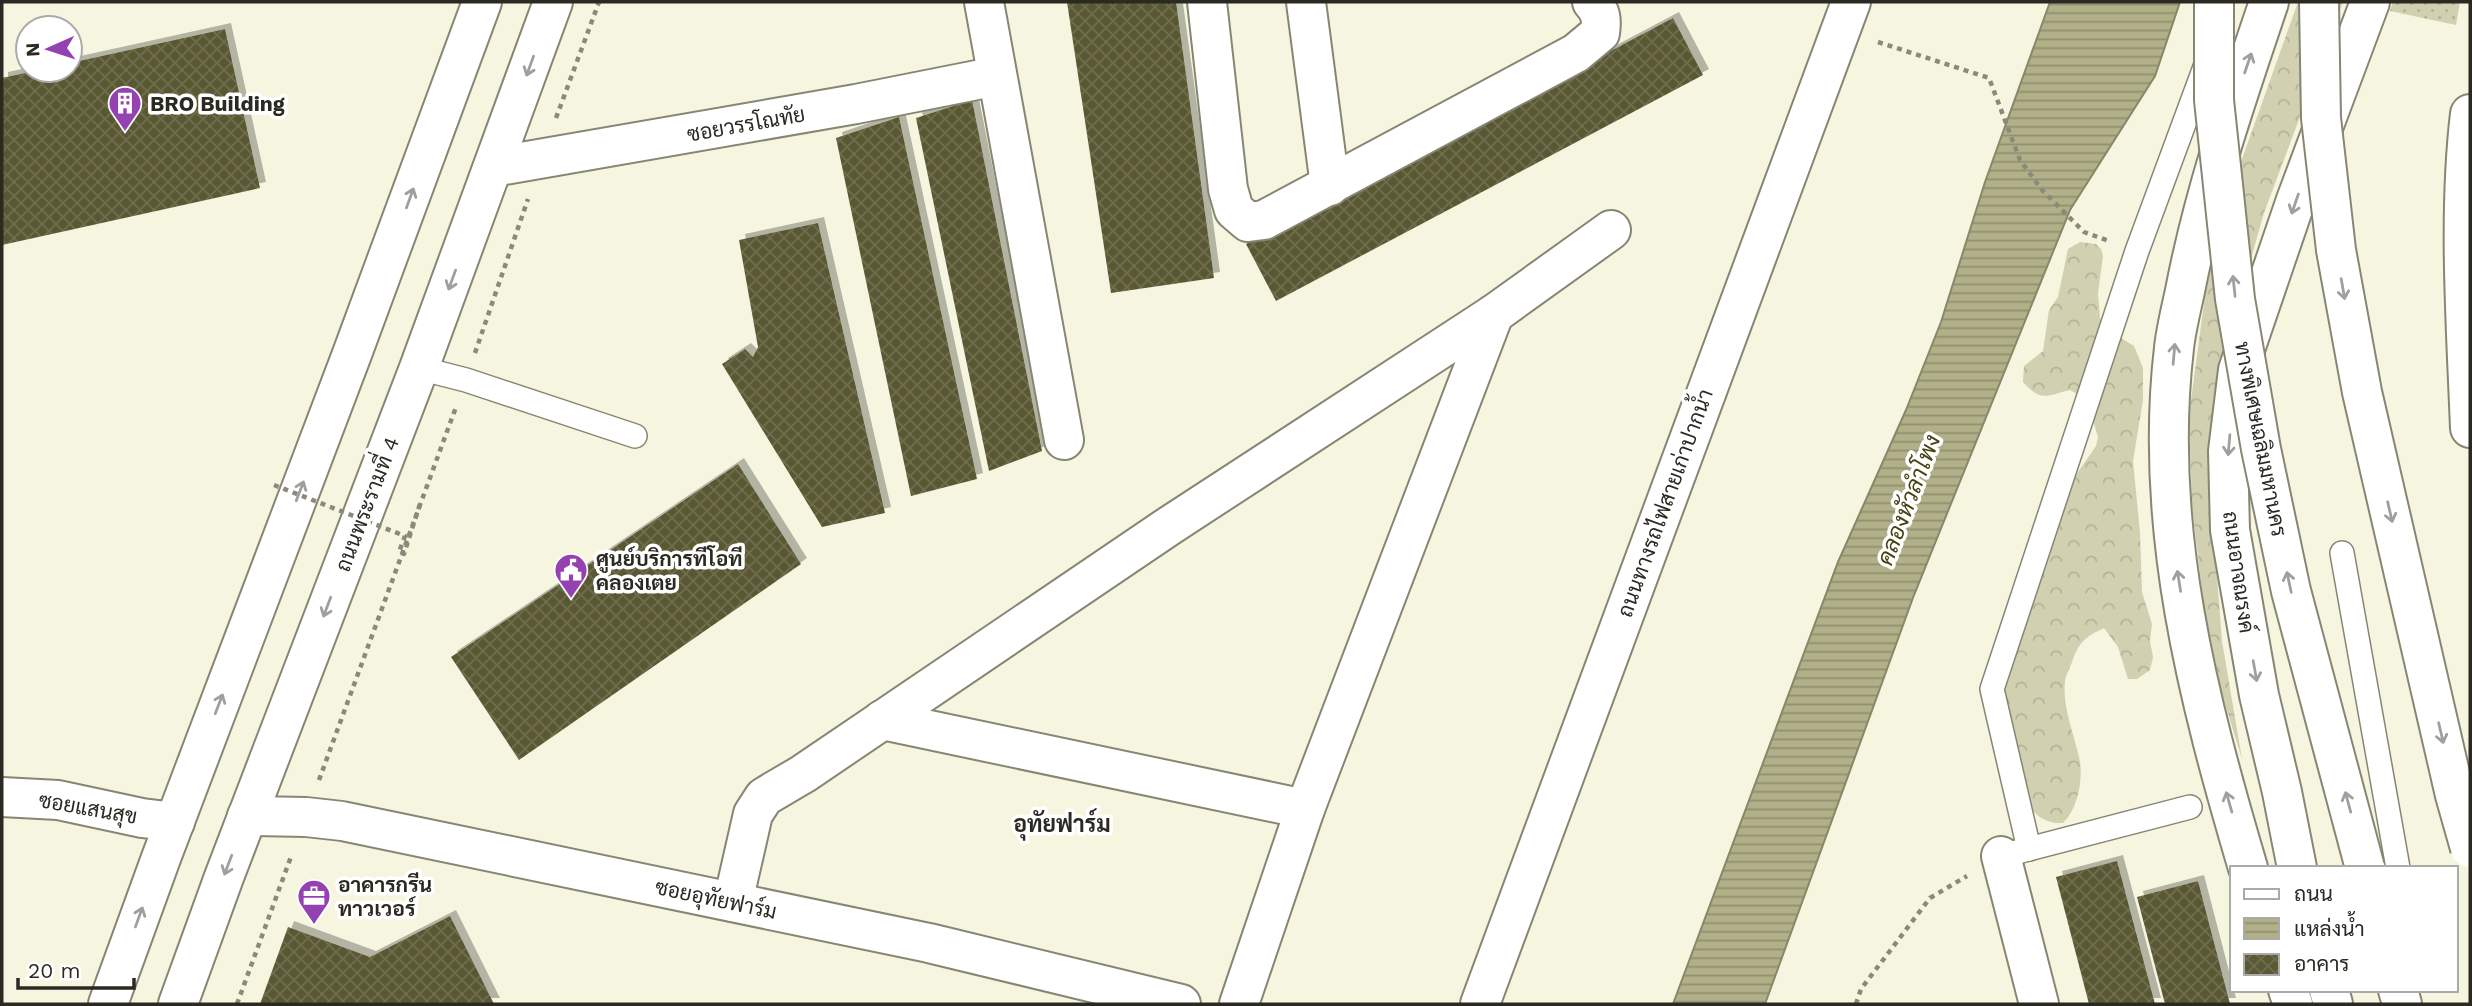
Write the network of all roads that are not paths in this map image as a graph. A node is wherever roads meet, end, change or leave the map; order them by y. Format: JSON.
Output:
{"nodes":[{"id":1,"x":482,"y":2,"type":"edge"},
{"id":2,"x":553,"y":2,"type":"edge"},
{"id":3,"x":984,"y":2,"type":"edge"},
{"id":4,"x":1207,"y":2,"type":"edge"},
{"id":5,"x":1306,"y":2,"type":"edge"},
{"id":6,"x":1592,"y":2,"type":"edge"},
{"id":7,"x":2214,"y":2,"type":"edge"},
{"id":8,"x":2230,"y":2,"type":"edge"},
{"id":9,"x":2269,"y":2,"type":"edge"},
{"id":10,"x":2319,"y":2,"type":"edge"},
{"id":11,"x":2370,"y":2,"type":"edge"},
{"id":12,"x":1846,"y":16,"type":"edge"},
{"id":13,"x":997,"y":76,"type":"junction"},
{"id":14,"x":2468,"y":132,"type":"edge"},
{"id":15,"x":493,"y":167,"type":"junction"},
{"id":16,"x":1330,"y":186,"type":"junction"},
{"id":17,"x":1611,"y":230,"type":"dead end"},
{"id":18,"x":1494,"y":314,"type":"junction"},
{"id":19,"x":419,"y":368,"type":"junction"},
{"id":20,"x":2470,"y":428,"type":"edge"},
{"id":21,"x":635,"y":436,"type":"dead end"},
{"id":22,"x":1064,"y":440,"type":"dead end"},
{"id":23,"x":2342,"y":553,"type":"dead end"},
{"id":24,"x":882,"y":720,"type":"junction"},
{"id":25,"x":2,"y":797,"type":"edge"},
{"id":26,"x":2190,"y":807,"type":"dead end"},
{"id":27,"x":1305,"y":809,"type":"junction"},
{"id":28,"x":247,"y":816,"type":"junction"},
{"id":29,"x":175,"y":822,"type":"junction"},
{"id":30,"x":2470,"y":848,"type":"edge"},
{"id":31,"x":2015,"y":853,"type":"junction"},
{"id":32,"x":2247,"y":866,"type":"edge"},
{"id":33,"x":2297,"y":866,"type":"edge"},
{"id":34,"x":2364,"y":866,"type":"edge"},
{"id":35,"x":2398,"y":866,"type":"edge"},
{"id":36,"x":733,"y":902,"type":"junction"},
{"id":37,"x":108,"y":1004,"type":"edge"},
{"id":38,"x":178,"y":1004,"type":"edge"},
{"id":39,"x":1181,"y":1004,"type":"edge"},
{"id":40,"x":1239,"y":1004,"type":"edge"},
{"id":41,"x":1480,"y":1004,"type":"edge"},
{"id":42,"x":2039,"y":1004,"type":"edge"}],
"edges":[{"from":29,"to":1,"type":"main road","one_way":true},
{"from":2,"to":15,"type":"main road","name":"ถนนพระรามที่ 4","one_way":true},
{"from":3,"to":13,"type":"main road"},
{"from":4,"to":16,"type":"main road"},
{"from":5,"to":16,"type":"main road"},
{"from":6,"to":16,"type":"main road"},
{"from":34,"to":7,"type":"main road","name":"ทางพิเศษเฉลิมมหานคร","one_way":true,"bridge":true},
{"from":8,"to":31,"type":"lane"},
{"from":32,"to":9,"type":"main road","one_way":true},
{"from":10,"to":30,"type":"main road","one_way":true,"bridge":true},
{"from":11,"to":33,"type":"main road","name":"ถนนอาจณรงค์","one_way":true},
{"from":12,"to":41,"type":"main road","name":"ถนนทางรถไฟสายเก่าปากน้ำ"},
{"from":13,"to":15,"type":"main road","name":"ซอยวรรโณทัย"},
{"from":13,"to":22,"type":"main road"},
{"from":14,"to":20,"type":"main road"},
{"from":15,"to":19,"type":"main road","name":"ถนนพระรามที่ 4","one_way":true},
{"from":17,"to":18,"type":"main road"},
{"from":18,"to":24,"type":"main road"},
{"from":18,"to":27,"type":"main road"},
{"from":19,"to":21,"type":"lane"},
{"from":19,"to":28,"type":"main road","name":"ถนนพระรามที่ 4","one_way":true},
{"from":23,"to":35,"type":"lane"},
{"from":24,"to":27,"type":"main road"},
{"from":24,"to":36,"type":"main road"},
{"from":25,"to":29,"type":"main road","name":"ซอยแสนสุข"},
{"from":26,"to":31,"type":"lane"},
{"from":27,"to":40,"type":"main road"},
{"from":28,"to":36,"type":"main road","name":"ซอยอุทัยฟาร์ม"},
{"from":28,"to":38,"type":"main road","name":"ถนนพระรามที่ 4","one_way":true},
{"from":37,"to":29,"type":"main road","one_way":true},
{"from":31,"to":42,"type":"main road"},
{"from":36,"to":39,"type":"main road","name":"ซอยอุทัยฟาร์ม"}]}
